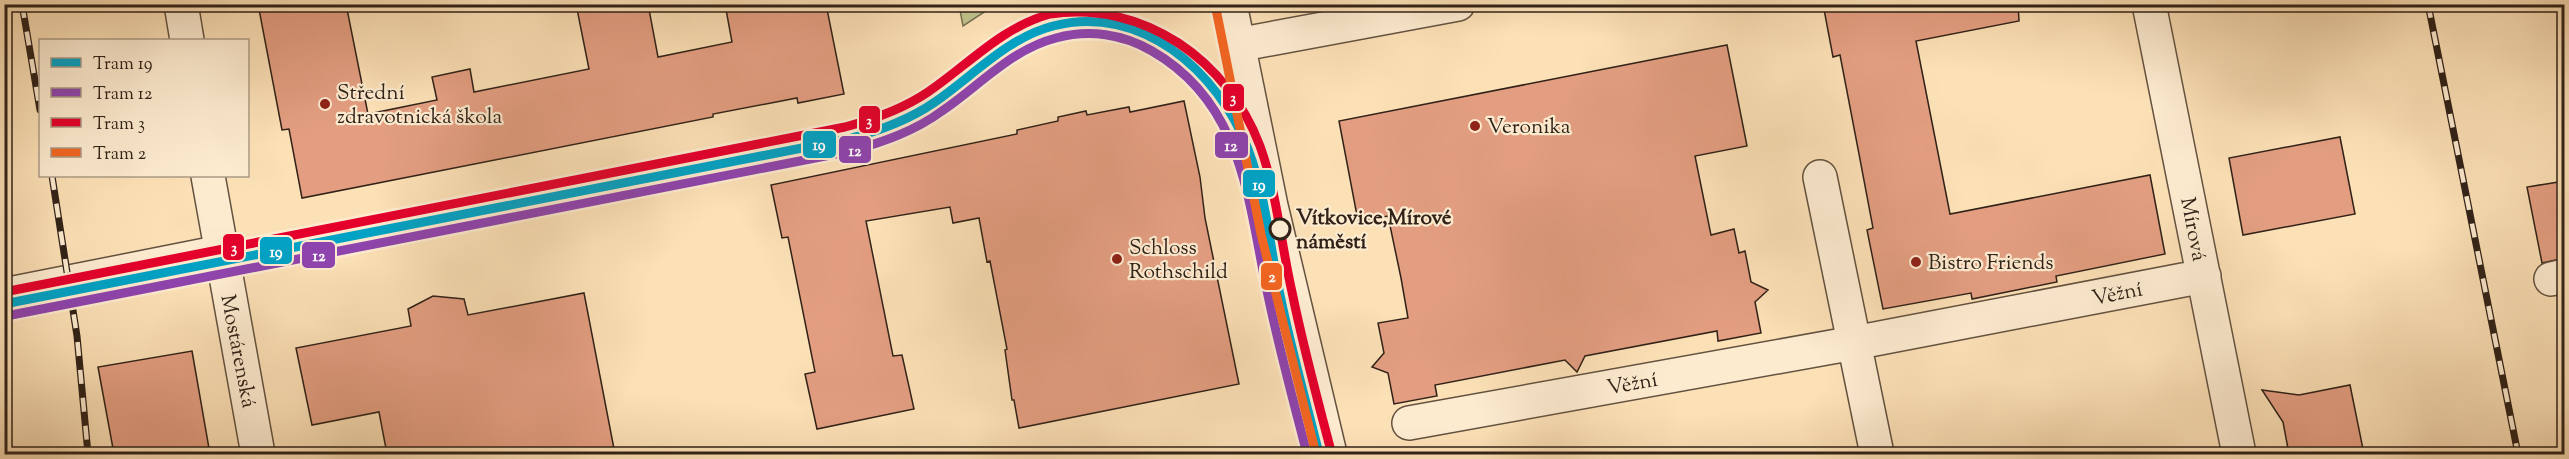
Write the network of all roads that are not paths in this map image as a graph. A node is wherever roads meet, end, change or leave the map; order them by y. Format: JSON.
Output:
{"nodes":[{"id":1,"x":181,"y":4,"type":"edge"},
{"id":2,"x":1230,"y":4,"type":"edge"},
{"id":3,"x":1458,"y":4,"type":"edge"},
{"id":4,"x":2149,"y":4,"type":"edge"},
{"id":5,"x":187,"y":39,"type":"edge"},
{"id":6,"x":1237,"y":45,"type":"junction"},
{"id":7,"x":208,"y":177,"type":"edge"},
{"id":8,"x":1820,"y":177,"type":"dead end"},
{"id":9,"x":221,"y":252,"type":"junction"},
{"id":10,"x":2204,"y":276,"type":"junction"},
{"id":11,"x":4,"y":294,"type":"edge"},
{"id":12,"x":1854,"y":343,"type":"junction"},
{"id":13,"x":1409,"y":423,"type":"dead end"},
{"id":14,"x":258,"y":454,"type":"edge"},
{"id":15,"x":1330,"y":454,"type":"edge"},
{"id":16,"x":1877,"y":454,"type":"edge"},
{"id":17,"x":2239,"y":454,"type":"edge"}],
"edges":[{"from":1,"to":5,"type":"street"},
{"from":2,"to":6,"type":"street"},
{"from":3,"to":6,"type":"street"},
{"from":4,"to":10,"type":"street","name":"Mírová"},
{"from":6,"to":15,"type":"street"},
{"from":7,"to":9,"type":"street","name":"Mostárenská"},
{"from":8,"to":12,"type":"street"},
{"from":9,"to":11,"type":"street"},
{"from":9,"to":14,"type":"street","name":"Mostárenská"},
{"from":10,"to":12,"type":"street","name":"Věžní"},
{"from":10,"to":17,"type":"street","name":"Mírová"},
{"from":12,"to":13,"type":"street","name":"Věžní"},
{"from":12,"to":16,"type":"street"}]}
